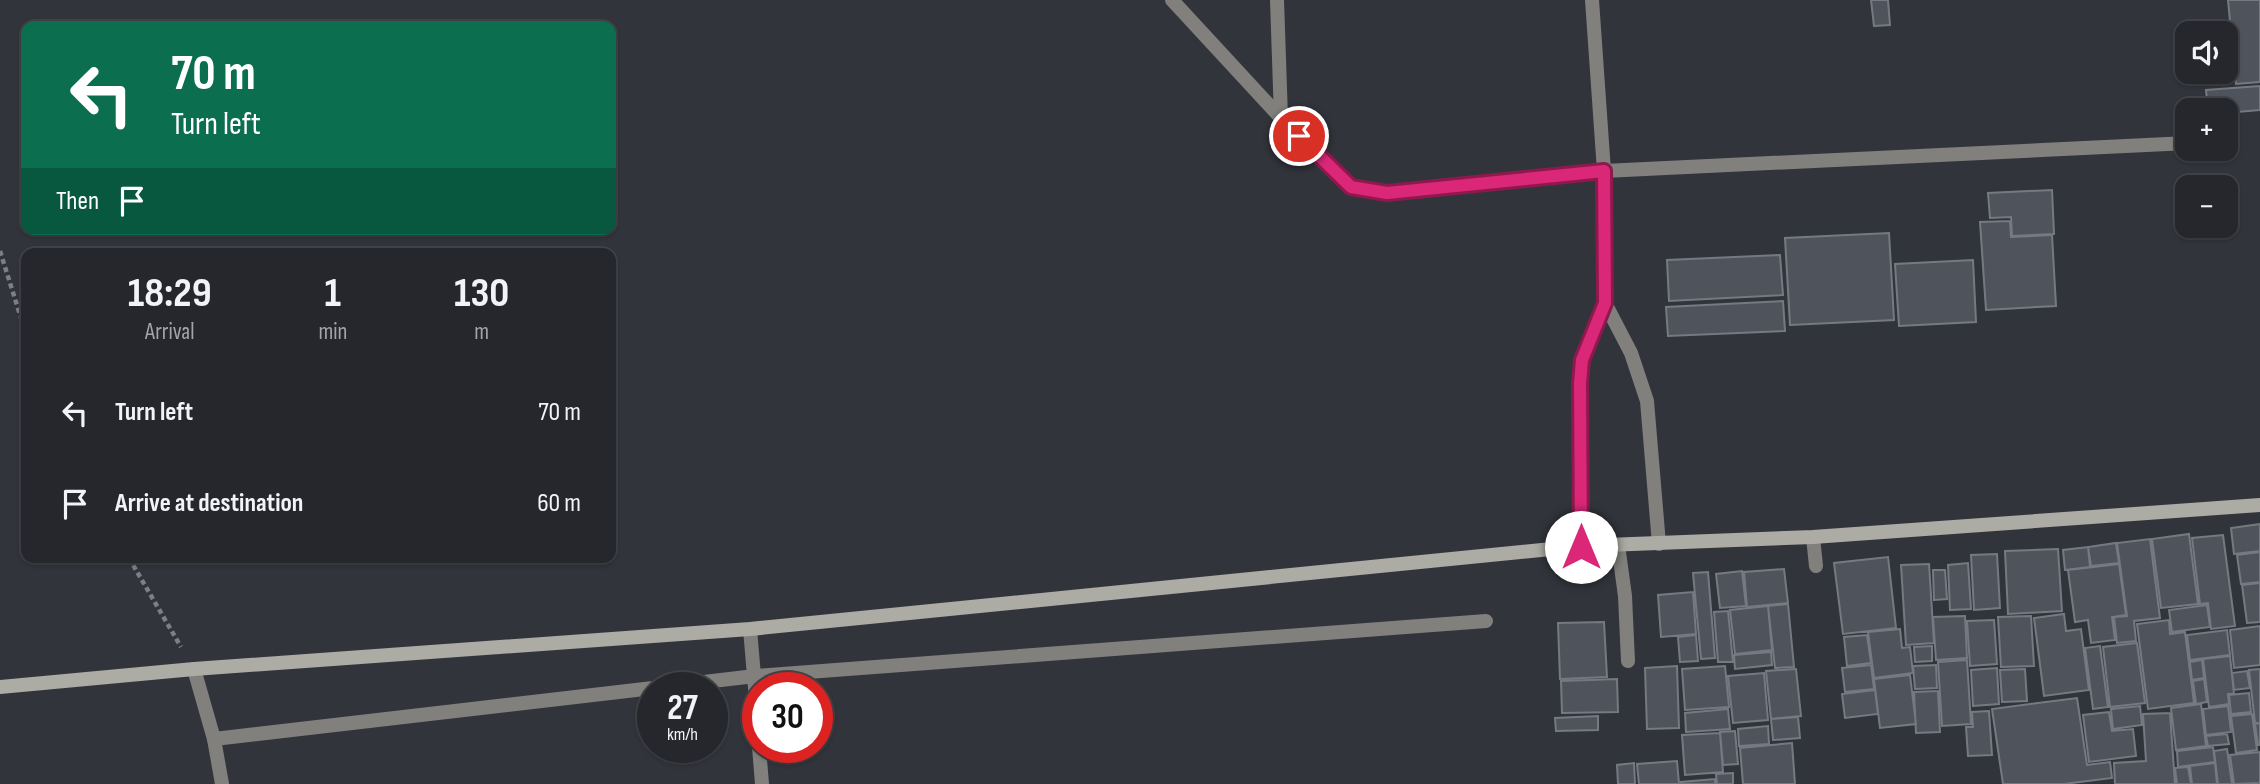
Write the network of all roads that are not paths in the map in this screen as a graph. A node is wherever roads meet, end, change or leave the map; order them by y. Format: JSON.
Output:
{"nodes":[{"id":1,"x":1172,"y":0,"type":"edge"},
{"id":2,"x":1278,"y":0,"type":"edge"},
{"id":3,"x":1592,"y":0,"type":"edge"},
{"id":4,"x":1281,"y":118,"type":"junction"},
{"id":5,"x":2175,"y":144,"type":"edge"},
{"id":6,"x":1604,"y":171,"type":"junction"},
{"id":7,"x":1605,"y":303,"type":"junction"},
{"id":8,"x":2260,"y":505,"type":"edge"},
{"id":9,"x":1813,"y":537,"type":"junction"},
{"id":10,"x":1659,"y":544,"type":"junction"},
{"id":11,"x":1618,"y":545,"type":"junction"},
{"id":12,"x":1581,"y":547,"type":"junction"},
{"id":13,"x":1816,"y":566,"type":"dead end"},
{"id":14,"x":1486,"y":621,"type":"dead end"},
{"id":15,"x":750,"y":629,"type":"junction"},
{"id":16,"x":1628,"y":661,"type":"dead end"},
{"id":17,"x":194,"y":668,"type":"junction"},
{"id":18,"x":755,"y":672,"type":"edge"},
{"id":19,"x":808,"y":672,"type":"edge"},
{"id":20,"x":0,"y":687,"type":"edge"},
{"id":21,"x":637,"y":690,"type":"edge"},
{"id":22,"x":214,"y":738,"type":"junction"},
{"id":23,"x":760,"y":763,"type":"edge"},
{"id":24,"x":222,"y":784,"type":"edge"},
{"id":25,"x":762,"y":784,"type":"edge"}],
"edges":[{"from":1,"to":4,"type":"street"},
{"from":2,"to":4,"type":"street"},
{"from":3,"to":6,"type":"street"},
{"from":4,"to":6,"type":"street"},
{"from":5,"to":6,"type":"street"},
{"from":6,"to":7,"type":"street"},
{"from":7,"to":10,"type":"street"},
{"from":7,"to":12,"type":"street"},
{"from":8,"to":9,"type":"main road"},
{"from":9,"to":10,"type":"main road"},
{"from":9,"to":13,"type":"street"},
{"from":10,"to":11,"type":"main road"},
{"from":11,"to":12,"type":"main road"},
{"from":11,"to":16,"type":"street"},
{"from":12,"to":15,"type":"main road"},
{"from":14,"to":19,"type":"street"},
{"from":15,"to":17,"type":"main road"},
{"from":15,"to":18,"type":"street"},
{"from":17,"to":20,"type":"main road"},
{"from":17,"to":22,"type":"street"},
{"from":21,"to":22,"type":"street"},
{"from":22,"to":24,"type":"street"},
{"from":23,"to":25,"type":"street"}]}
